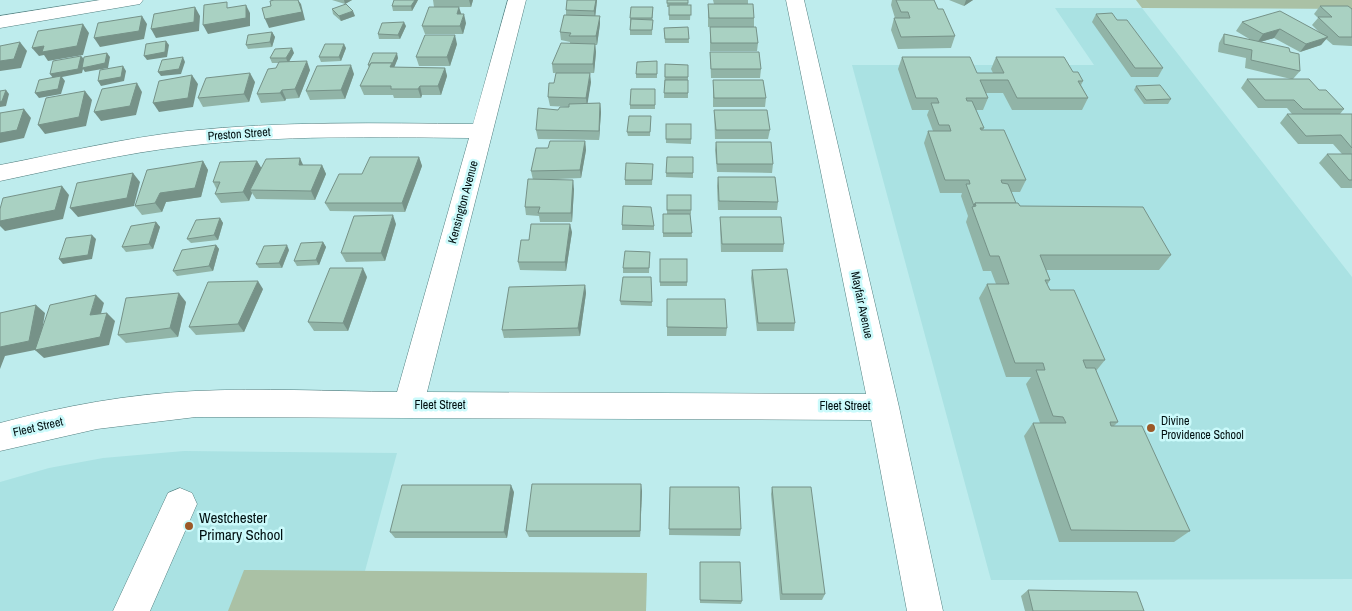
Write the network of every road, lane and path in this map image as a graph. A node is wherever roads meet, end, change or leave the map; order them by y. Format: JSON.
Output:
{"nodes":[{"id":1,"x":134,"y":0,"type":"edge"},
{"id":2,"x":517,"y":0,"type":"edge"},
{"id":3,"x":796,"y":0,"type":"edge"},
{"id":4,"x":0,"y":22,"type":"edge"},
{"id":5,"x":482,"y":131,"type":"junction"},
{"id":6,"x":0,"y":173,"type":"edge"},
{"id":7,"x":408,"y":405,"type":"junction"},
{"id":8,"x":884,"y":407,"type":"junction"},
{"id":9,"x":0,"y":437,"type":"edge"},
{"id":10,"x":180,"y":504,"type":"dead end"},
{"id":11,"x":130,"y":611,"type":"edge"},
{"id":12,"x":925,"y":611,"type":"edge"}],
"edges":[{"from":1,"to":4,"type":"street"},
{"from":2,"to":5,"type":"street","name":"Kensington Avenue"},
{"from":3,"to":8,"type":"street","name":"Mayfair Avenue"},
{"from":5,"to":6,"type":"street","name":"Preston Street"},
{"from":5,"to":7,"type":"street","name":"Kensington Avenue"},
{"from":7,"to":8,"type":"street","name":"Fleet Street"},
{"from":7,"to":9,"type":"street","name":"Fleet Street"},
{"from":8,"to":12,"type":"street","name":"Mayfair Avenue"},
{"from":10,"to":11,"type":"street"}]}
